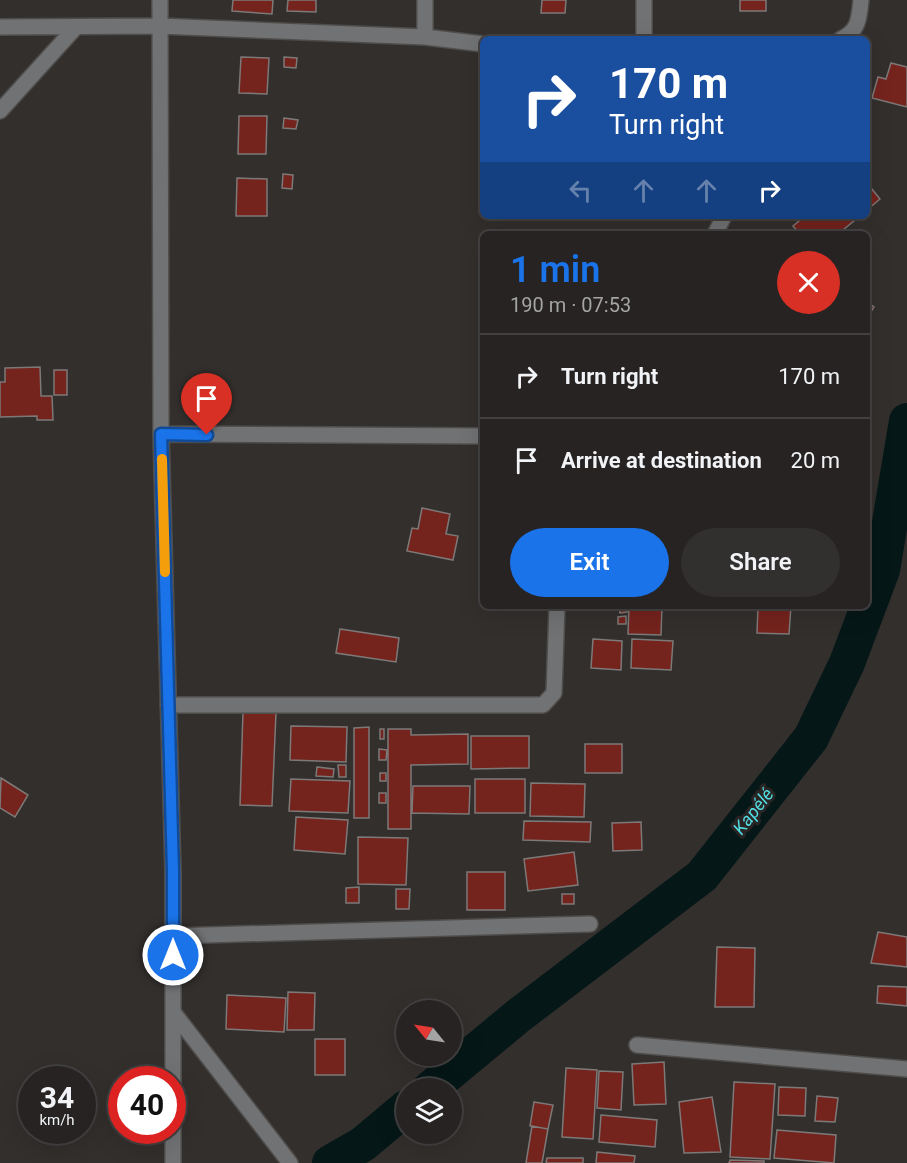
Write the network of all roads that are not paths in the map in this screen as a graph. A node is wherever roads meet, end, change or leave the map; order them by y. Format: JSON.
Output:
{"nodes":[{"id":1,"x":160,"y":0,"type":"edge"},
{"id":2,"x":425,"y":0,"type":"edge"},
{"id":3,"x":644,"y":0,"type":"edge"},
{"id":4,"x":861,"y":0,"type":"edge"},
{"id":5,"x":0,"y":27,"type":"edge"},
{"id":6,"x":76,"y":27,"type":"junction"},
{"id":7,"x":159,"y":27,"type":"junction"},
{"id":8,"x":644,"y":36,"type":"edge"},
{"id":9,"x":847,"y":36,"type":"edge"},
{"id":10,"x":425,"y":37,"type":"junction"},
{"id":11,"x":480,"y":44,"type":"edge"},
{"id":12,"x":0,"y":111,"type":"edge"},
{"id":13,"x":161,"y":434,"type":"junction"},
{"id":14,"x":480,"y":436,"type":"edge"},
{"id":15,"x":557,"y":609,"type":"edge"},
{"id":16,"x":168,"y":705,"type":"junction"},
{"id":17,"x":590,"y":924,"type":"dead end"},
{"id":18,"x":173,"y":936,"type":"junction"},
{"id":19,"x":173,"y":1012,"type":"junction"},
{"id":20,"x":637,"y":1045,"type":"dead end"},
{"id":21,"x":907,"y":1069,"type":"edge"},
{"id":22,"x":173,"y":1163,"type":"edge"},
{"id":23,"x":290,"y":1163,"type":"edge"}],
"edges":[{"from":1,"to":7,"type":"street"},
{"from":2,"to":10,"type":"street"},
{"from":3,"to":8,"type":"street"},
{"from":4,"to":9,"type":"street"},
{"from":5,"to":6,"type":"street"},
{"from":6,"to":7,"type":"street"},
{"from":6,"to":12,"type":"street"},
{"from":7,"to":10,"type":"street"},
{"from":7,"to":13,"type":"street"},
{"from":10,"to":11,"type":"street"},
{"from":13,"to":14,"type":"street"},
{"from":13,"to":16,"type":"street"},
{"from":15,"to":16,"type":"street"},
{"from":16,"to":18,"type":"street"},
{"from":17,"to":18,"type":"street"},
{"from":18,"to":19,"type":"street"},
{"from":19,"to":22,"type":"street"},
{"from":19,"to":23,"type":"street"},
{"from":20,"to":21,"type":"street"}]}
